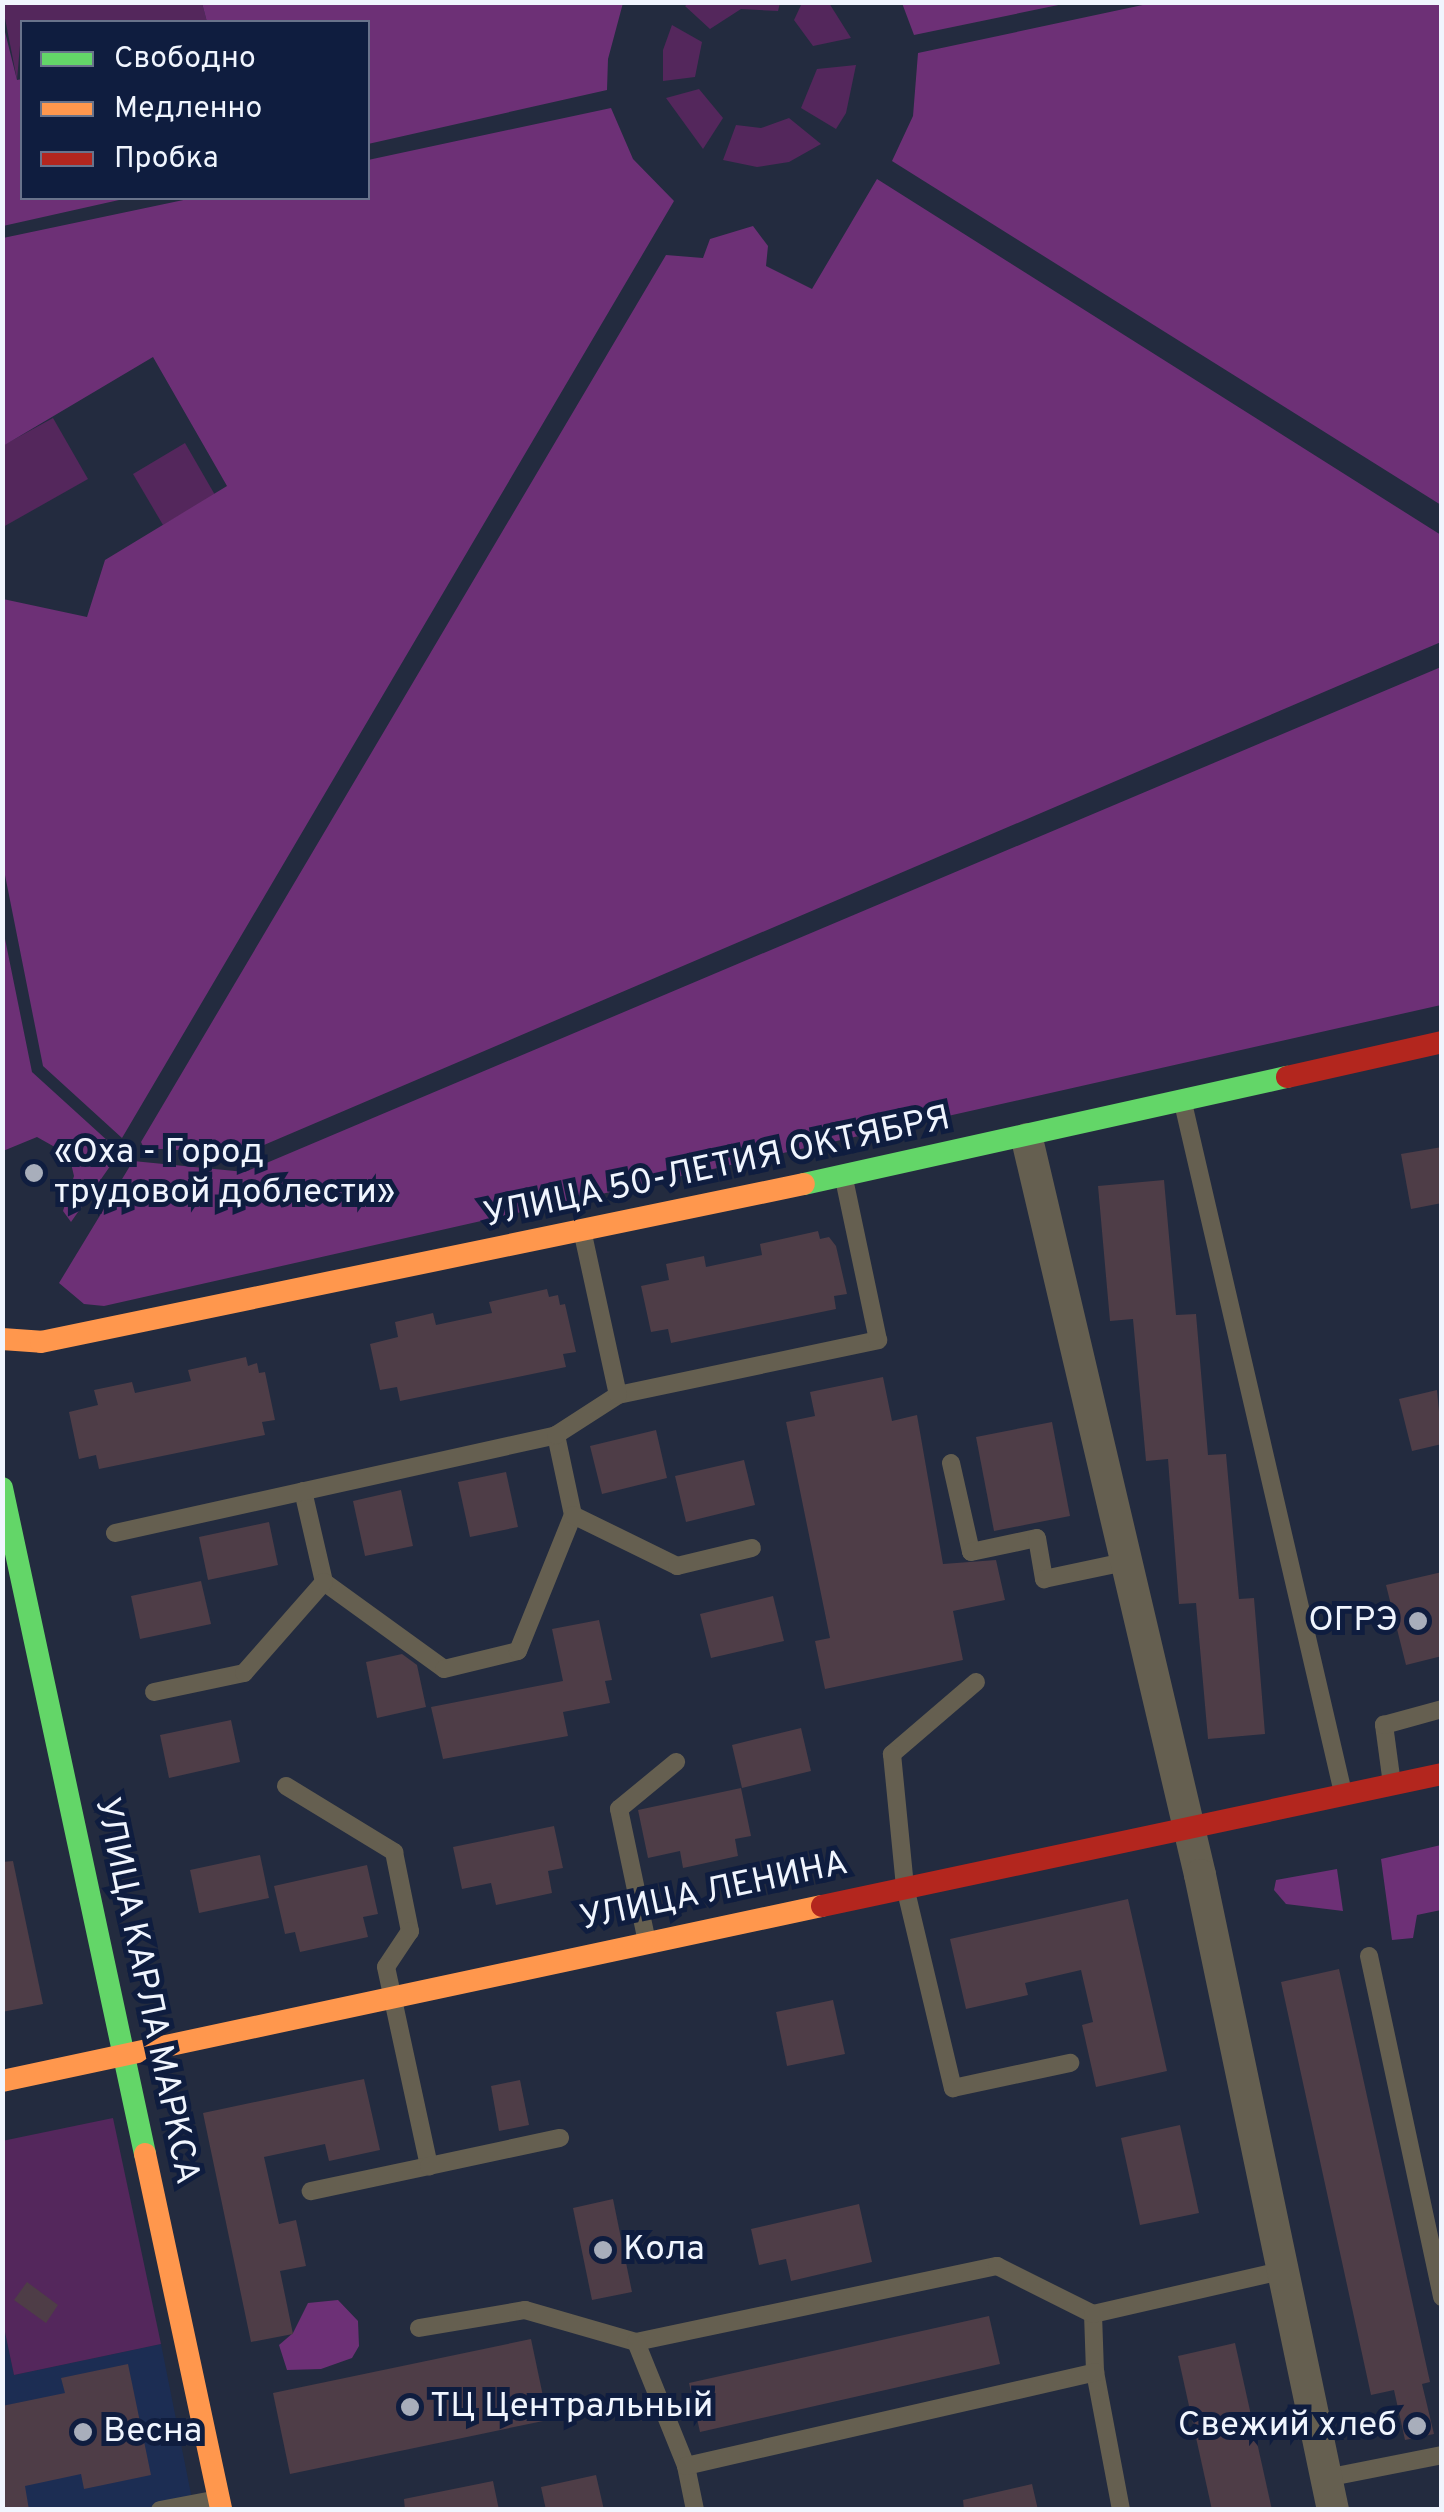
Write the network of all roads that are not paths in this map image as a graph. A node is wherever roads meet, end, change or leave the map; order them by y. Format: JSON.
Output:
{"nodes":[{"id":1,"x":1442,"y":1042,"type":"edge"},
{"id":2,"x":1183,"y":1103,"type":"junction"},
{"id":3,"x":1027,"y":1139,"type":"junction"},
{"id":4,"x":844,"y":1178,"type":"junction"},
{"id":5,"x":583,"y":1233,"type":"junction"},
{"id":6,"x":2,"y":1340,"type":"edge"},
{"id":7,"x":618,"y":1395,"type":"junction"},
{"id":8,"x":556,"y":1435,"type":"junction"},
{"id":9,"x":951,"y":1463,"type":"dead end"},
{"id":10,"x":2,"y":1488,"type":"edge"},
{"id":11,"x":303,"y":1491,"type":"junction"},
{"id":12,"x":573,"y":1515,"type":"junction"},
{"id":13,"x":115,"y":1533,"type":"dead end"},
{"id":14,"x":752,"y":1548,"type":"dead end"},
{"id":15,"x":1125,"y":1562,"type":"junction"},
{"id":16,"x":324,"y":1582,"type":"junction"},
{"id":17,"x":976,"y":1682,"type":"dead end"},
{"id":18,"x":154,"y":1692,"type":"dead end"},
{"id":19,"x":1442,"y":1709,"type":"edge"},
{"id":20,"x":676,"y":1762,"type":"dead end"},
{"id":21,"x":1442,"y":1774,"type":"edge"},
{"id":22,"x":1392,"y":1784,"type":"junction"},
{"id":23,"x":286,"y":1786,"type":"dead end"},
{"id":24,"x":1343,"y":1793,"type":"junction"},
{"id":25,"x":1188,"y":1827,"type":"junction"},
{"id":26,"x":905,"y":1887,"type":"junction"},
{"id":27,"x":647,"y":1943,"type":"junction"},
{"id":28,"x":1369,"y":1956,"type":"dead end"},
{"id":29,"x":391,"y":1996,"type":"junction"},
{"id":30,"x":124,"y":2052,"type":"junction"},
{"id":31,"x":1070,"y":2063,"type":"dead end"},
{"id":32,"x":2,"y":2080,"type":"edge"},
{"id":33,"x":560,"y":2138,"type":"dead end"},
{"id":34,"x":429,"y":2166,"type":"junction"},
{"id":35,"x":311,"y":2191,"type":"dead end"},
{"id":36,"x":1285,"y":2270,"type":"junction"},
{"id":37,"x":1442,"y":2297,"type":"edge"},
{"id":38,"x":1092,"y":2314,"type":"junction"},
{"id":39,"x":420,"y":2328,"type":"dead end"},
{"id":40,"x":636,"y":2342,"type":"junction"},
{"id":41,"x":1094,"y":2372,"type":"junction"},
{"id":42,"x":1442,"y":2455,"type":"edge"},
{"id":43,"x":686,"y":2466,"type":"junction"},
{"id":44,"x":1330,"y":2494,"type":"edge"},
{"id":45,"x":220,"y":2504,"type":"edge"},
{"id":46,"x":160,"y":2510,"type":"edge"},
{"id":47,"x":696,"y":2510,"type":"edge"},
{"id":48,"x":1121,"y":2510,"type":"edge"}],
"edges":[{"from":1,"to":2,"type":"street","name":"УЛИЦА 50-ЛЕТИЯ ОКТЯБРЯ"},
{"from":2,"to":3,"type":"street","name":"УЛИЦА 50-ЛЕТИЯ ОКТЯБРЯ"},
{"from":2,"to":24,"type":"lane"},
{"from":3,"to":4,"type":"street","name":"УЛИЦА 50-ЛЕТИЯ ОКТЯБРЯ"},
{"from":3,"to":15,"type":"street"},
{"from":4,"to":5,"type":"street","name":"УЛИЦА 50-ЛЕТИЯ ОКТЯБРЯ"},
{"from":4,"to":7,"type":"lane"},
{"from":5,"to":6,"type":"street","name":"УЛИЦА 50-ЛЕТИЯ ОКТЯБРЯ"},
{"from":5,"to":7,"type":"lane"},
{"from":7,"to":8,"type":"lane"},
{"from":8,"to":11,"type":"lane"},
{"from":8,"to":12,"type":"lane"},
{"from":9,"to":15,"type":"lane"},
{"from":10,"to":30,"type":"street","name":"УЛИЦА КАРЛА МАРКСА"},
{"from":11,"to":13,"type":"lane"},
{"from":11,"to":16,"type":"lane"},
{"from":12,"to":14,"type":"lane"},
{"from":12,"to":16,"type":"lane"},
{"from":15,"to":25,"type":"street"},
{"from":16,"to":18,"type":"lane"},
{"from":17,"to":26,"type":"lane"},
{"from":19,"to":22,"type":"lane"},
{"from":20,"to":27,"type":"lane"},
{"from":21,"to":22,"type":"street","name":"УЛИЦА ЛЕНИНА"},
{"from":22,"to":24,"type":"street","name":"УЛИЦА ЛЕНИНА"},
{"from":23,"to":29,"type":"lane"},
{"from":24,"to":25,"type":"street","name":"УЛИЦА ЛЕНИНА"},
{"from":25,"to":26,"type":"street","name":"УЛИЦА ЛЕНИНА"},
{"from":25,"to":36,"type":"street"},
{"from":26,"to":27,"type":"street","name":"УЛИЦА ЛЕНИНА"},
{"from":26,"to":31,"type":"lane"},
{"from":27,"to":29,"type":"street","name":"УЛИЦА ЛЕНИНА"},
{"from":28,"to":37,"type":"lane"},
{"from":29,"to":30,"type":"street","name":"УЛИЦА ЛЕНИНА"},
{"from":29,"to":34,"type":"lane"},
{"from":30,"to":32,"type":"street","name":"УЛИЦА ЛЕНИНА"},
{"from":30,"to":45,"type":"street","name":"УЛИЦА КАРЛА МАРКСА"},
{"from":33,"to":34,"type":"lane"},
{"from":34,"to":35,"type":"lane"},
{"from":36,"to":38,"type":"lane"},
{"from":36,"to":44,"type":"street"},
{"from":38,"to":40,"type":"lane"},
{"from":38,"to":41,"type":"lane"},
{"from":39,"to":40,"type":"lane"},
{"from":40,"to":43,"type":"lane"},
{"from":41,"to":43,"type":"lane"},
{"from":41,"to":48,"type":"lane"},
{"from":42,"to":44,"type":"lane"},
{"from":43,"to":47,"type":"lane"},
{"from":45,"to":46,"type":"lane"}]}
